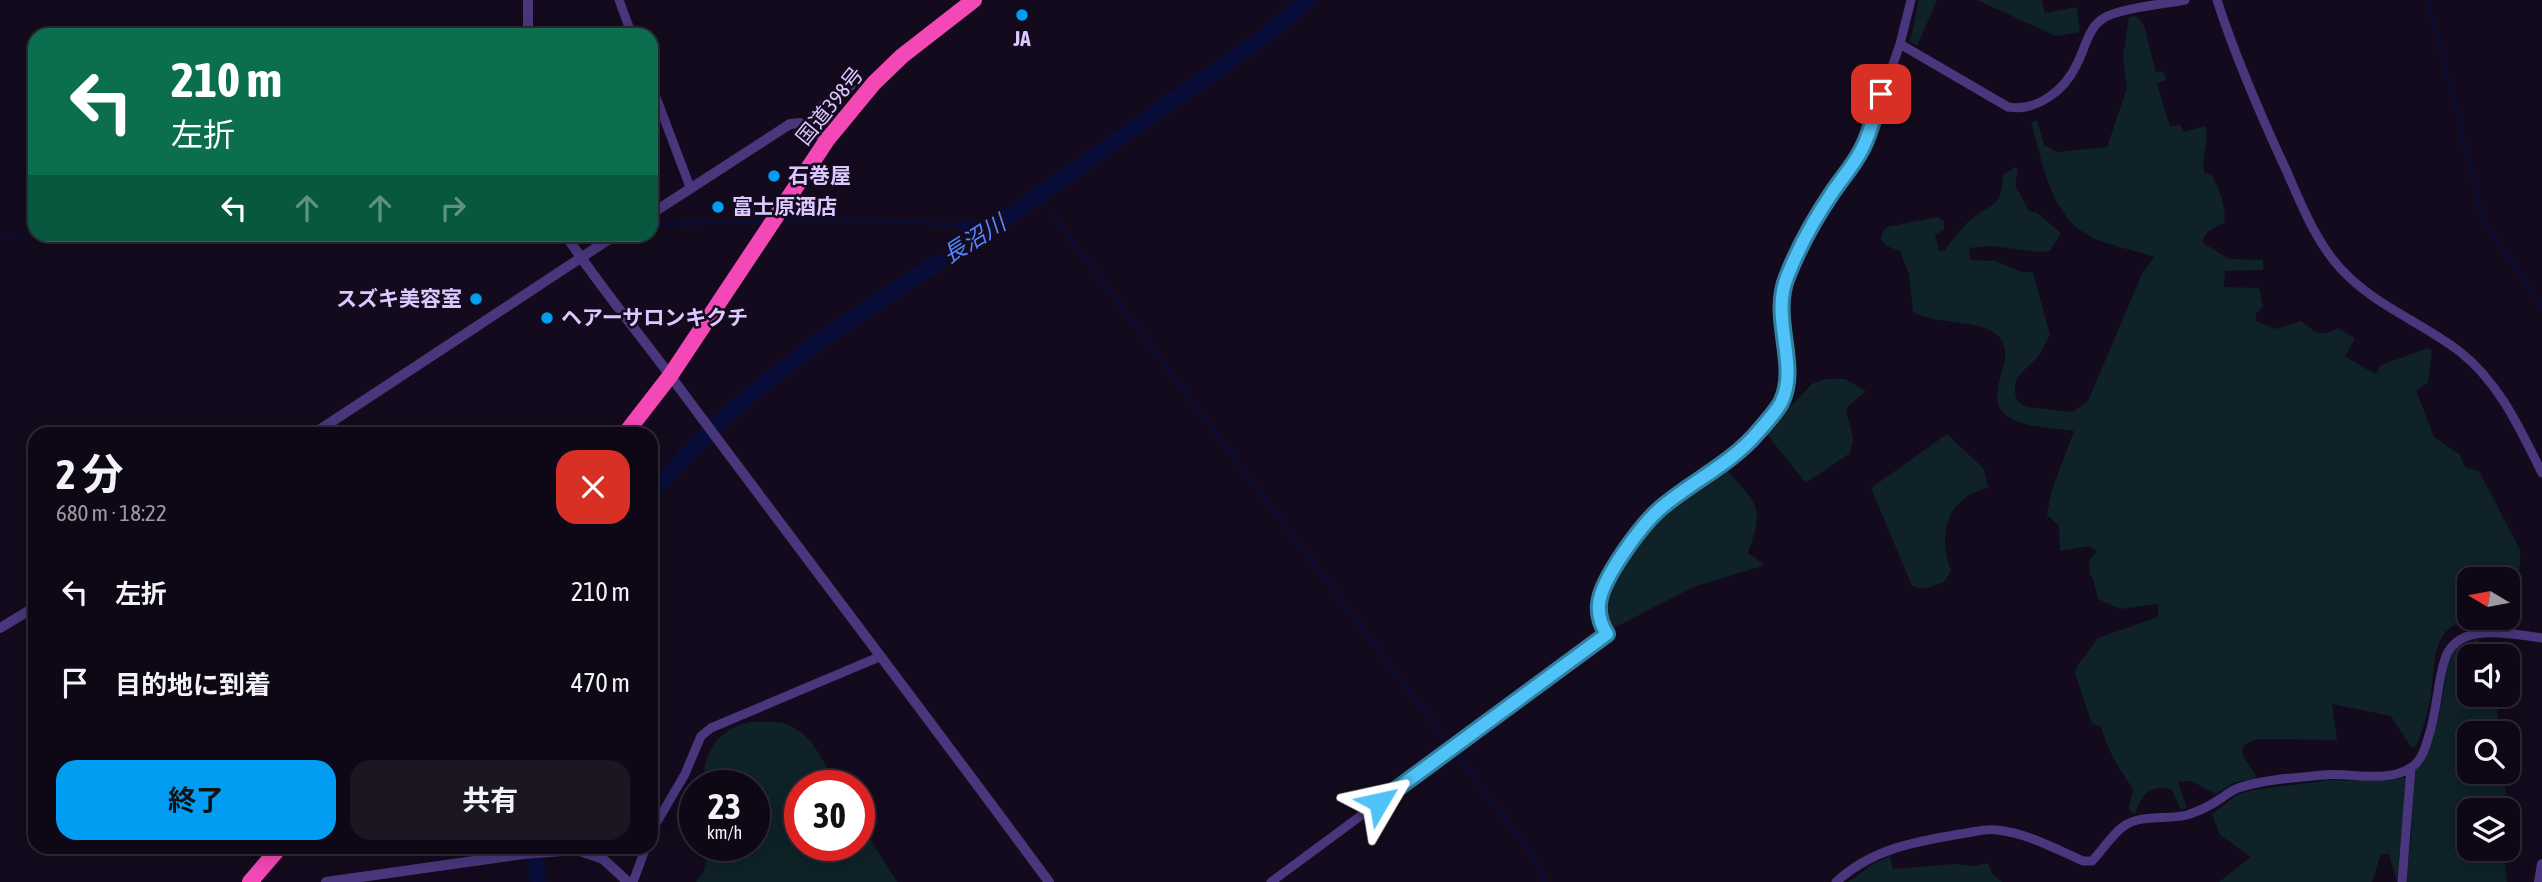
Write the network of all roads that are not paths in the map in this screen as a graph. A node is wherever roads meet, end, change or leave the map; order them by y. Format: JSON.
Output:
{"nodes":[{"id":1,"x":528,"y":0,"type":"edge"},
{"id":2,"x":619,"y":0,"type":"edge"},
{"id":3,"x":974,"y":0,"type":"edge"},
{"id":4,"x":1911,"y":0,"type":"edge"},
{"id":5,"x":2185,"y":0,"type":"edge"},
{"id":6,"x":2217,"y":0,"type":"edge"},
{"id":7,"x":528,"y":28,"type":"edge"},
{"id":8,"x":629,"y":28,"type":"edge"},
{"id":9,"x":1900,"y":44,"type":"junction"},
{"id":10,"x":851,"y":86,"type":"dead end"},
{"id":11,"x":658,"y":102,"type":"edge"},
{"id":12,"x":809,"y":127,"type":"junction"},
{"id":13,"x":827,"y":140,"type":"junction"},
{"id":14,"x":690,"y":187,"type":"junction"},
{"id":15,"x":658,"y":209,"type":"edge"},
{"id":16,"x":569,"y":242,"type":"edge"},
{"id":17,"x":606,"y":242,"type":"edge"},
{"id":18,"x":579,"y":259,"type":"junction"},
{"id":19,"x":670,"y":376,"type":"junction"},
{"id":20,"x":324,"y":427,"type":"edge"},
{"id":21,"x":630,"y":427,"type":"edge"},
{"id":22,"x":2542,"y":473,"type":"edge"},
{"id":23,"x":28,"y":611,"type":"edge"},
{"id":24,"x":0,"y":628,"type":"edge"},
{"id":25,"x":2542,"y":638,"type":"edge"},
{"id":26,"x":879,"y":657,"type":"junction"},
{"id":27,"x":2411,"y":768,"type":"junction"},
{"id":28,"x":658,"y":820,"type":"edge"},
{"id":29,"x":274,"y":854,"type":"edge"},
{"id":30,"x":523,"y":854,"type":"edge"},
{"id":31,"x":593,"y":854,"type":"edge"},
{"id":32,"x":643,"y":854,"type":"edge"},
{"id":33,"x":2542,"y":864,"type":"edge"},
{"id":34,"x":250,"y":882,"type":"edge"},
{"id":35,"x":326,"y":882,"type":"edge"},
{"id":36,"x":630,"y":882,"type":"edge"},
{"id":37,"x":1049,"y":882,"type":"edge"},
{"id":38,"x":1271,"y":882,"type":"edge"},
{"id":39,"x":1836,"y":882,"type":"edge"},
{"id":40,"x":2402,"y":882,"type":"edge"},
{"id":41,"x":2539,"y":882,"type":"edge"}],
"edges":[{"from":1,"to":7,"type":"street"},
{"from":2,"to":8,"type":"street"},
{"from":3,"to":13,"type":"highway","name":"国道398号"},
{"from":4,"to":9,"type":"street"},
{"from":5,"to":9,"type":"street"},
{"from":6,"to":22,"type":"street"},
{"from":9,"to":38,"type":"street"},
{"from":10,"to":12,"type":"street"},
{"from":11,"to":14,"type":"street"},
{"from":12,"to":13,"type":"street"},
{"from":12,"to":14,"type":"street"},
{"from":13,"to":19,"type":"highway","name":"国道398号"},
{"from":14,"to":15,"type":"street"},
{"from":16,"to":18,"type":"street"},
{"from":17,"to":18,"type":"street"},
{"from":18,"to":19,"type":"street"},
{"from":18,"to":20,"type":"street"},
{"from":19,"to":21,"type":"highway","name":"国道398号"},
{"from":19,"to":26,"type":"street"},
{"from":23,"to":24,"type":"street"},
{"from":25,"to":27,"type":"street"},
{"from":26,"to":28,"type":"street"},
{"from":26,"to":37,"type":"street"},
{"from":27,"to":39,"type":"street"},
{"from":27,"to":40,"type":"street"},
{"from":29,"to":34,"type":"highway"},
{"from":30,"to":35,"type":"street"},
{"from":31,"to":36,"type":"street"},
{"from":32,"to":36,"type":"street"},
{"from":33,"to":41,"type":"street"}]}
